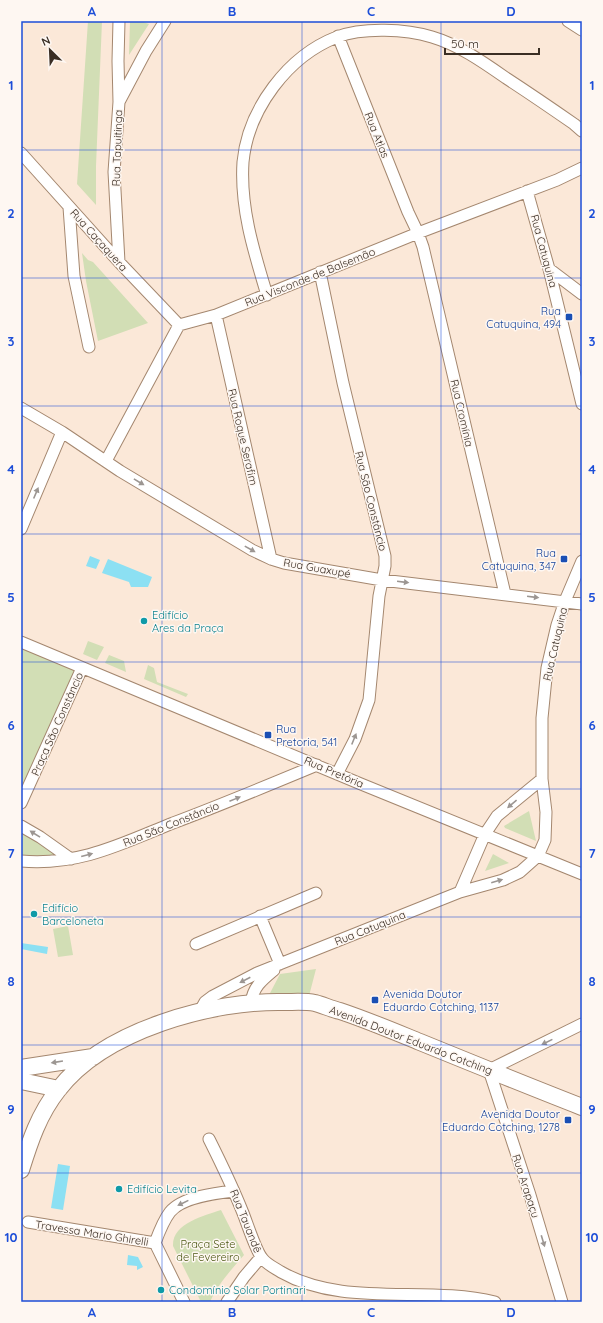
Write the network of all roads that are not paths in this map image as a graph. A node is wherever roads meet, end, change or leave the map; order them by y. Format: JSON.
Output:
{"nodes":[{"id":1,"x":119,"y":21,"type":"edge"},
{"id":2,"x":165,"y":21,"type":"edge"},
{"id":3,"x":568,"y":21,"type":"edge"},
{"id":4,"x":582,"y":30,"type":"edge"},
{"id":5,"x":338,"y":36,"type":"junction"},
{"id":6,"x":119,"y":102,"type":"junction"},
{"id":7,"x":582,"y":131,"type":"edge"},
{"id":8,"x":21,"y":153,"type":"edge"},
{"id":9,"x":582,"y":168,"type":"edge"},
{"id":10,"x":527,"y":191,"type":"junction"},
{"id":11,"x":70,"y":207,"type":"junction"},
{"id":12,"x":418,"y":233,"type":"junction"},
{"id":13,"x":120,"y":262,"type":"junction"},
{"id":14,"x":549,"y":269,"type":"junction"},
{"id":15,"x":320,"y":272,"type":"junction"},
{"id":16,"x":582,"y":294,"type":"edge"},
{"id":17,"x":267,"y":295,"type":"junction"},
{"id":18,"x":216,"y":316,"type":"junction"},
{"id":19,"x":179,"y":325,"type":"junction"},
{"id":20,"x":89,"y":347,"type":"dead end"},
{"id":21,"x":582,"y":404,"type":"edge"},
{"id":22,"x":21,"y":408,"type":"edge"},
{"id":23,"x":62,"y":432,"type":"junction"},
{"id":24,"x":106,"y":461,"type":"junction"},
{"id":25,"x":21,"y":529,"type":"edge"},
{"id":26,"x":271,"y":559,"type":"junction"},
{"id":27,"x":582,"y":561,"type":"edge"},
{"id":28,"x":382,"y":580,"type":"junction"},
{"id":29,"x":505,"y":594,"type":"junction"},
{"id":30,"x":565,"y":601,"type":"junction"},
{"id":31,"x":582,"y":604,"type":"edge"},
{"id":32,"x":21,"y":642,"type":"edge"},
{"id":33,"x":82,"y":668,"type":"junction"},
{"id":34,"x":317,"y":765,"type":"junction"},
{"id":35,"x":337,"y":774,"type":"junction"},
{"id":36,"x":542,"y":778,"type":"junction"},
{"id":37,"x":21,"y":803,"type":"edge"},
{"id":38,"x":21,"y":826,"type":"edge"},
{"id":39,"x":485,"y":834,"type":"junction"},
{"id":40,"x":538,"y":856,"type":"junction"},
{"id":41,"x":71,"y":859,"type":"junction"},
{"id":42,"x":21,"y":861,"type":"edge"},
{"id":43,"x":582,"y":874,"type":"edge"},
{"id":44,"x":460,"y":892,"type":"junction"},
{"id":45,"x":316,"y":893,"type":"dead end"},
{"id":46,"x":260,"y":916,"type":"junction"},
{"id":47,"x":196,"y":944,"type":"dead end"},
{"id":48,"x":280,"y":964,"type":"junction"},
{"id":49,"x":251,"y":1003,"type":"junction"},
{"id":50,"x":200,"y":1011,"type":"junction"},
{"id":51,"x":582,"y":1024,"type":"edge"},
{"id":52,"x":93,"y":1057,"type":"junction"},
{"id":53,"x":21,"y":1068,"type":"edge"},
{"id":54,"x":488,"y":1070,"type":"junction"},
{"id":55,"x":21,"y":1081,"type":"edge"},
{"id":56,"x":59,"y":1089,"type":"junction"},
{"id":57,"x":582,"y":1107,"type":"edge"},
{"id":58,"x":209,"y":1139,"type":"dead end"},
{"id":59,"x":21,"y":1170,"type":"edge"},
{"id":60,"x":234,"y":1191,"type":"junction"},
{"id":61,"x":28,"y":1222,"type":"dead end"},
{"id":62,"x":155,"y":1243,"type":"junction"},
{"id":63,"x":261,"y":1257,"type":"junction"},
{"id":64,"x":184,"y":1302,"type":"edge"},
{"id":65,"x":227,"y":1302,"type":"edge"},
{"id":66,"x":495,"y":1302,"type":"edge"},
{"id":67,"x":562,"y":1302,"type":"edge"}],
"edges":[{"from":1,"to":6,"type":"street"},
{"from":2,"to":6,"type":"street","name":"Rua Tapuitinga"},
{"from":3,"to":4,"type":"street"},
{"from":5,"to":7,"type":"street"},
{"from":5,"to":12,"type":"street","name":"Rua Atlas"},
{"from":5,"to":17,"type":"street"},
{"from":6,"to":13,"type":"street","name":"Rua Tapuitinga"},
{"from":8,"to":11,"type":"street","name":"Rua Caçaquera"},
{"from":9,"to":10,"type":"street","name":"Rua Visconde de Balsemão"},
{"from":10,"to":12,"type":"street","name":"Rua Visconde de Balsemão"},
{"from":10,"to":14,"type":"street","name":"Rua Catuquina"},
{"from":11,"to":13,"type":"street","name":"Rua Caçaquera"},
{"from":11,"to":20,"type":"street"},
{"from":12,"to":15,"type":"street","name":"Rua Visconde de Balsemão"},
{"from":12,"to":29,"type":"street","name":"Rua Cromínia"},
{"from":13,"to":19,"type":"street","name":"Rua Caçaquera"},
{"from":14,"to":16,"type":"street"},
{"from":14,"to":21,"type":"street","name":"Rua Catuquina"},
{"from":15,"to":17,"type":"street","name":"Rua Visconde de Balsemão"},
{"from":15,"to":28,"type":"street","name":"Rua São Constâncio"},
{"from":17,"to":18,"type":"street","name":"Rua Visconde de Balsemão"},
{"from":18,"to":19,"type":"street","name":"Rua Visconde de Balsemão"},
{"from":18,"to":26,"type":"street","name":"Rua Roque Serafim"},
{"from":19,"to":24,"type":"street"},
{"from":22,"to":23,"type":"street","name":"Rua Guaxupé"},
{"from":23,"to":24,"type":"street","name":"Rua Guaxupé"},
{"from":25,"to":23,"type":"street","one_way":true},
{"from":24,"to":26,"type":"street","name":"Rua Guaxupé","one_way":true},
{"from":26,"to":28,"type":"street","name":"Rua Guaxupé"},
{"from":27,"to":30,"type":"street","name":"Rua Catuquina"},
{"from":28,"to":29,"type":"street","name":"Rua Guaxupé","one_way":true},
{"from":35,"to":28,"type":"street","name":"Rua São Constâncio","one_way":true},
{"from":29,"to":30,"type":"street","name":"Rua Guaxupé","one_way":true},
{"from":30,"to":31,"type":"street","name":"Rua Guaxupé"},
{"from":30,"to":36,"type":"street","name":"Rua Catuquina"},
{"from":32,"to":33,"type":"street","name":"Rua Pretória"},
{"from":33,"to":34,"type":"street","name":"Rua Pretória"},
{"from":33,"to":37,"type":"street","name":"Praça São Constâncio"},
{"from":34,"to":35,"type":"street","name":"Rua Pretória"},
{"from":41,"to":34,"type":"street","name":"Rua São Constâncio","one_way":true},
{"from":35,"to":39,"type":"street","name":"Rua Pretória"},
{"from":36,"to":39,"type":"street","one_way":true},
{"from":36,"to":40,"type":"street","name":"Rua Catuquina"},
{"from":41,"to":38,"type":"street","one_way":true},
{"from":39,"to":40,"type":"street","name":"Rua Pretória"},
{"from":39,"to":44,"type":"street"},
{"from":40,"to":43,"type":"street","name":"Rua Pretória"},
{"from":44,"to":40,"type":"street","name":"Rua Catuquina","one_way":true},
{"from":41,"to":42,"type":"street","name":"Rua São Constâncio"},
{"from":44,"to":48,"type":"street","name":"Rua Catuquina"},
{"from":45,"to":46,"type":"street"},
{"from":46,"to":47,"type":"street"},
{"from":46,"to":48,"type":"street"},
{"from":48,"to":49,"type":"street","name":"Rua Catuquina"},
{"from":48,"to":50,"type":"street","name":"Rua Catuquina","one_way":true},
{"from":49,"to":50,"type":"main road","name":"Avenida Doutor Eduardo Cotching"},
{"from":49,"to":54,"type":"main road","name":"Avenida Doutor Eduardo Cotching"},
{"from":50,"to":52,"type":"main road","name":"Avenida Doutor Eduardo Cotching"},
{"from":51,"to":54,"type":"street","one_way":true},
{"from":52,"to":53,"type":"main road","one_way":true},
{"from":52,"to":56,"type":"main road","name":"Avenida Doutor Eduardo Cotching"},
{"from":54,"to":57,"type":"main road","name":"Avenida Doutor Eduardo Cotching"},
{"from":54,"to":67,"type":"street","name":"Rua Arapaçu","one_way":true},
{"from":55,"to":56,"type":"main road"},
{"from":56,"to":59,"type":"main road","name":"Avenida Doutor Eduardo Cotching"},
{"from":58,"to":60,"type":"street","name":"Rua Tauandê"},
{"from":60,"to":62,"type":"street","one_way":true},
{"from":60,"to":63,"type":"street","name":"Rua Tauandê"},
{"from":61,"to":62,"type":"street","name":"Travessa Mario Ghirelli"},
{"from":62,"to":64,"type":"street"},
{"from":63,"to":65,"type":"street"},
{"from":63,"to":66,"type":"street","name":"Rua Tauandê"}]}
